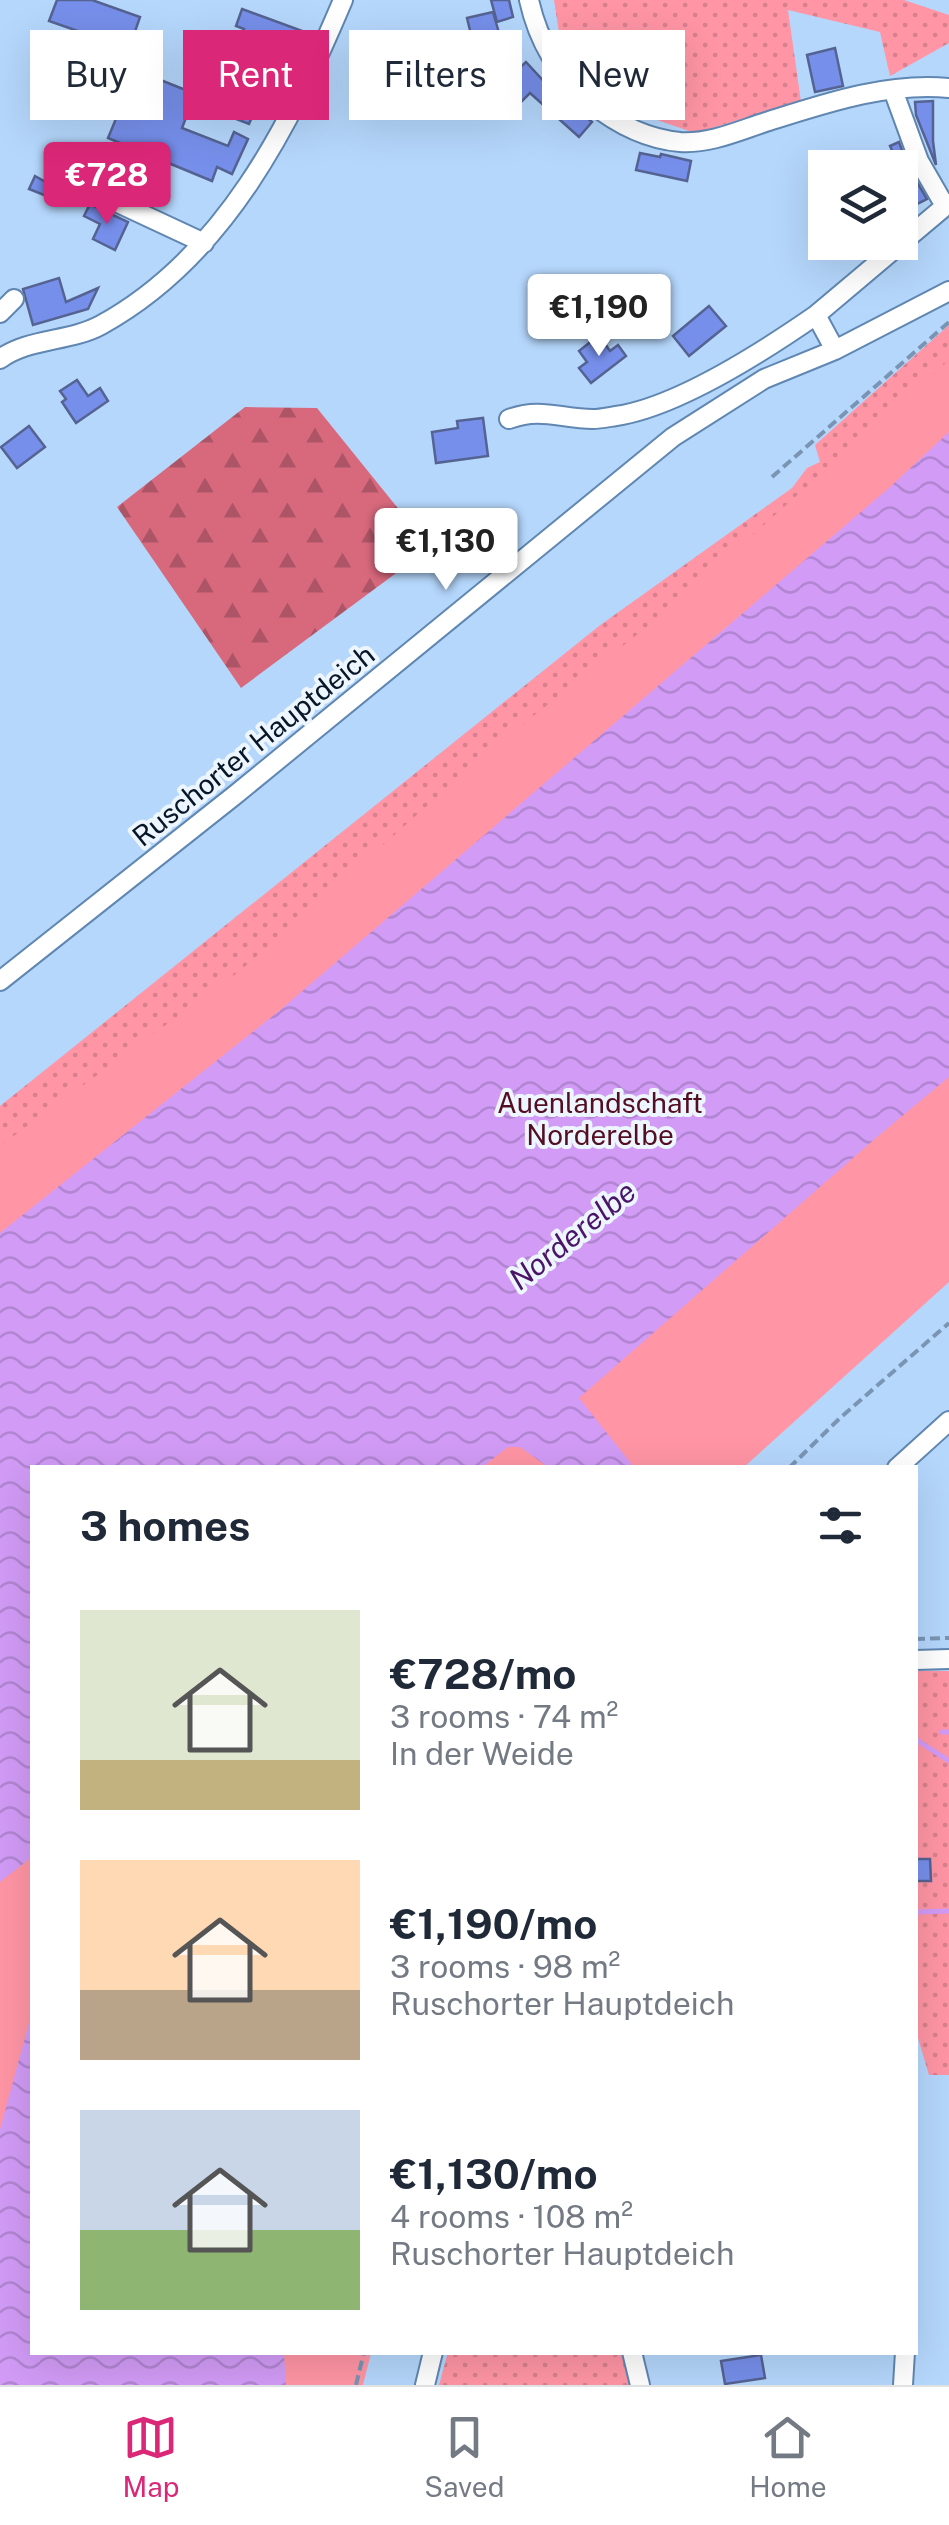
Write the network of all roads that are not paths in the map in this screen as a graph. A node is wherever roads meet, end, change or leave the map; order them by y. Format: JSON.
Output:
{"nodes":[{"id":1,"x":343,"y":0,"type":"edge"},
{"id":2,"x":528,"y":0,"type":"edge"},
{"id":3,"x":949,"y":88,"type":"edge"},
{"id":4,"x":893,"y":90,"type":"junction"},
{"id":5,"x":56,"y":174,"type":"dead end"},
{"id":6,"x":947,"y":204,"type":"edge"},
{"id":7,"x":204,"y":243,"type":"junction"},
{"id":8,"x":949,"y":291,"type":"edge"},
{"id":9,"x":14,"y":300,"type":"dead end"},
{"id":10,"x":0,"y":313,"type":"edge"},
{"id":11,"x":816,"y":315,"type":"junction"},
{"id":12,"x":835,"y":350,"type":"junction"},
{"id":13,"x":0,"y":358,"type":"edge"},
{"id":14,"x":509,"y":419,"type":"dead end"},
{"id":15,"x":0,"y":981,"type":"edge"},
{"id":16,"x":949,"y":1421,"type":"edge"},
{"id":17,"x":900,"y":1465,"type":"edge"},
{"id":18,"x":949,"y":1659,"type":"edge"},
{"id":19,"x":918,"y":1660,"type":"edge"},
{"id":20,"x":433,"y":2355,"type":"edge"},
{"id":21,"x":633,"y":2355,"type":"edge"},
{"id":22,"x":905,"y":2355,"type":"edge"},
{"id":23,"x":425,"y":2385,"type":"edge"},
{"id":24,"x":640,"y":2385,"type":"edge"},
{"id":25,"x":902,"y":2385,"type":"edge"}],
"edges":[{"from":1,"to":7,"type":"street"},
{"from":2,"to":4,"type":"street"},
{"from":3,"to":4,"type":"street"},
{"from":4,"to":6,"type":"street"},
{"from":5,"to":7,"type":"street"},
{"from":6,"to":11,"type":"street"},
{"from":7,"to":13,"type":"street"},
{"from":8,"to":12,"type":"street","name":"Ruschorter Hauptdeich"},
{"from":9,"to":10,"type":"street"},
{"from":11,"to":12,"type":"street"},
{"from":11,"to":14,"type":"street"},
{"from":12,"to":15,"type":"street","name":"Ruschorter Hauptdeich"},
{"from":16,"to":17,"type":"street"},
{"from":18,"to":19,"type":"street"},
{"from":20,"to":23,"type":"street"},
{"from":21,"to":24,"type":"street"},
{"from":22,"to":25,"type":"street"}]}
